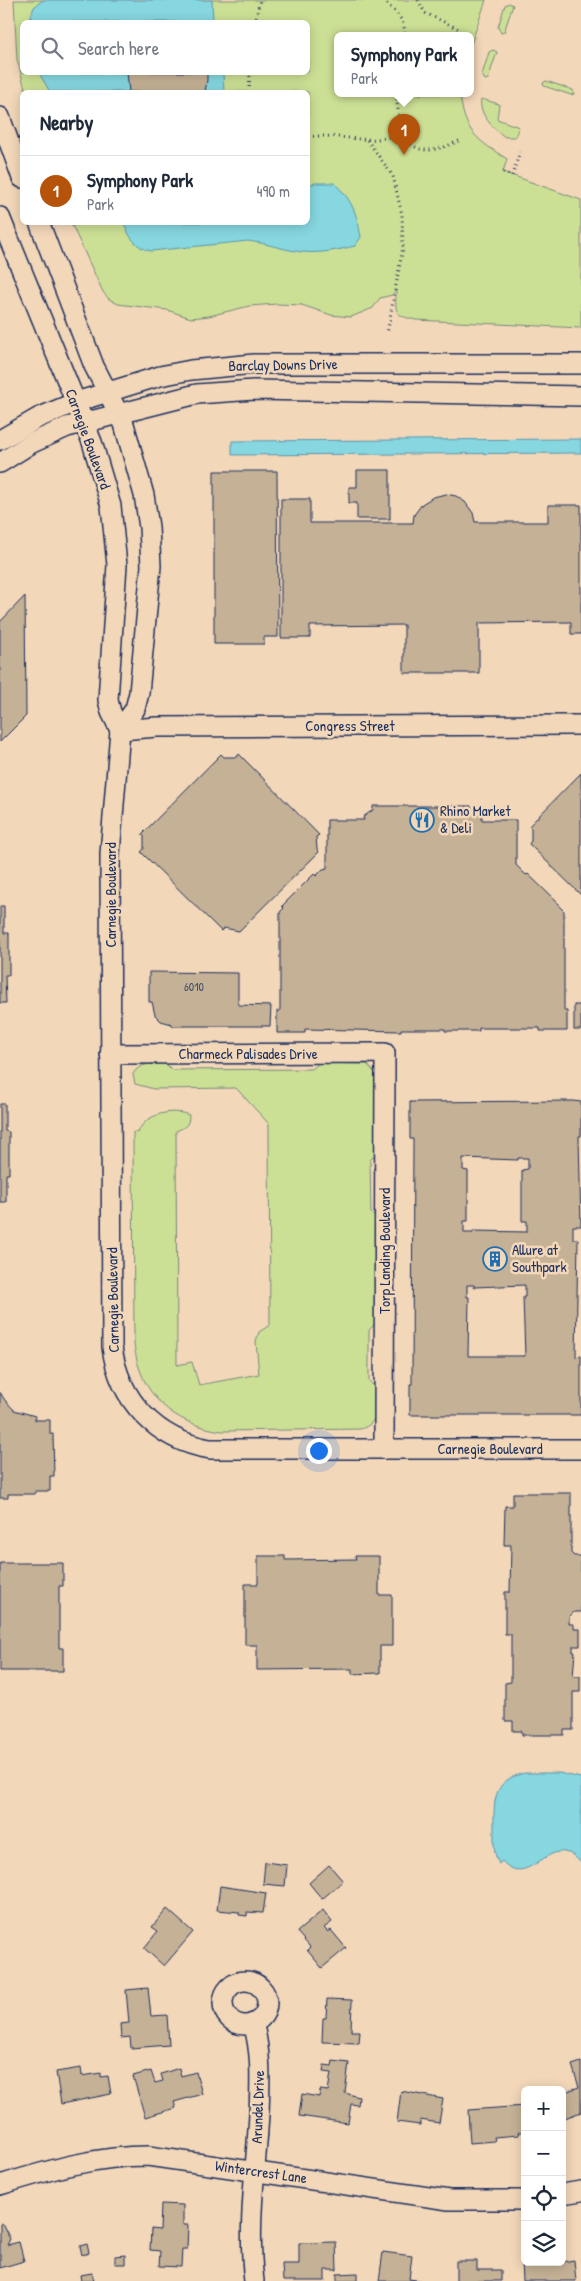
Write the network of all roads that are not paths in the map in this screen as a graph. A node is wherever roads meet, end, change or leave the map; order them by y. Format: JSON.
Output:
{"nodes":[{"id":1,"x":0,"y":117,"type":"edge"},
{"id":2,"x":20,"y":172,"type":"edge"},
{"id":3,"x":0,"y":218,"type":"edge"},
{"id":4,"x":39,"y":225,"type":"edge"},
{"id":5,"x":581,"y":364,"type":"edge"},
{"id":6,"x":107,"y":391,"type":"junction"},
{"id":7,"x":581,"y":396,"type":"edge"},
{"id":8,"x":76,"y":402,"type":"junction"},
{"id":9,"x":119,"y":414,"type":"junction"},
{"id":10,"x":85,"y":423,"type":"junction"},
{"id":11,"x":0,"y":440,"type":"edge"},
{"id":12,"x":0,"y":463,"type":"edge"},
{"id":13,"x":581,"y":725,"type":"edge"},
{"id":14,"x":120,"y":730,"type":"junction"},
{"id":15,"x":110,"y":1054,"type":"junction"},
{"id":16,"x":385,"y":1054,"type":"joint"},
{"id":17,"x":384,"y":1449,"type":"junction"},
{"id":18,"x":581,"y":1449,"type":"edge"},
{"id":19,"x":253,"y":2023,"type":"dead end"},
{"id":20,"x":255,"y":2172,"type":"junction"},
{"id":21,"x":0,"y":2185,"type":"edge"},
{"id":22,"x":581,"y":2190,"type":"edge"},
{"id":23,"x":566,"y":2193,"type":"edge"},
{"id":24,"x":521,"y":2200,"type":"edge"},
{"id":25,"x":254,"y":2281,"type":"edge"}],
"edges":[{"from":1,"to":2,"type":"street"},
{"from":3,"to":8,"type":"street","name":"Carnegie Boulevard"},
{"from":4,"to":6,"type":"street","name":"Carnegie Boulevard"},
{"from":5,"to":6,"type":"street","name":"Barclay Downs Drive"},
{"from":6,"to":8,"type":"street","name":"Barclay Downs Drive"},
{"from":6,"to":9,"type":"street","name":"Carnegie Boulevard"},
{"from":7,"to":9,"type":"street","name":"Barclay Downs Drive"},
{"from":8,"to":10,"type":"street","name":"Carnegie Boulevard"},
{"from":8,"to":11,"type":"street","name":"Barclay Downs Drive"},
{"from":9,"to":10,"type":"street","name":"Barclay Downs Drive"},
{"from":9,"to":14,"type":"street","name":"Carnegie Boulevard"},
{"from":10,"to":12,"type":"street","name":"Barclay Downs Drive"},
{"from":10,"to":14,"type":"street","name":"Carnegie Boulevard"},
{"from":13,"to":14,"type":"street","name":"Congress Street"},
{"from":14,"to":15,"type":"street","name":"Carnegie Boulevard"},
{"from":15,"to":16,"type":"street","name":"Charmeck Palisades Drive"},
{"from":15,"to":17,"type":"street","name":"Carnegie Boulevard"},
{"from":16,"to":17,"type":"street","name":"Torp Landing Boulevard"},
{"from":17,"to":18,"type":"street","name":"Carnegie Boulevard"},
{"from":19,"to":20,"type":"street","name":"Arundel Drive"},
{"from":20,"to":21,"type":"street","name":"Wintercrest Lane"},
{"from":20,"to":24,"type":"street","name":"Wintercrest Lane"},
{"from":20,"to":25,"type":"street","name":"Arundel Drive"},
{"from":22,"to":23,"type":"street"}]}
